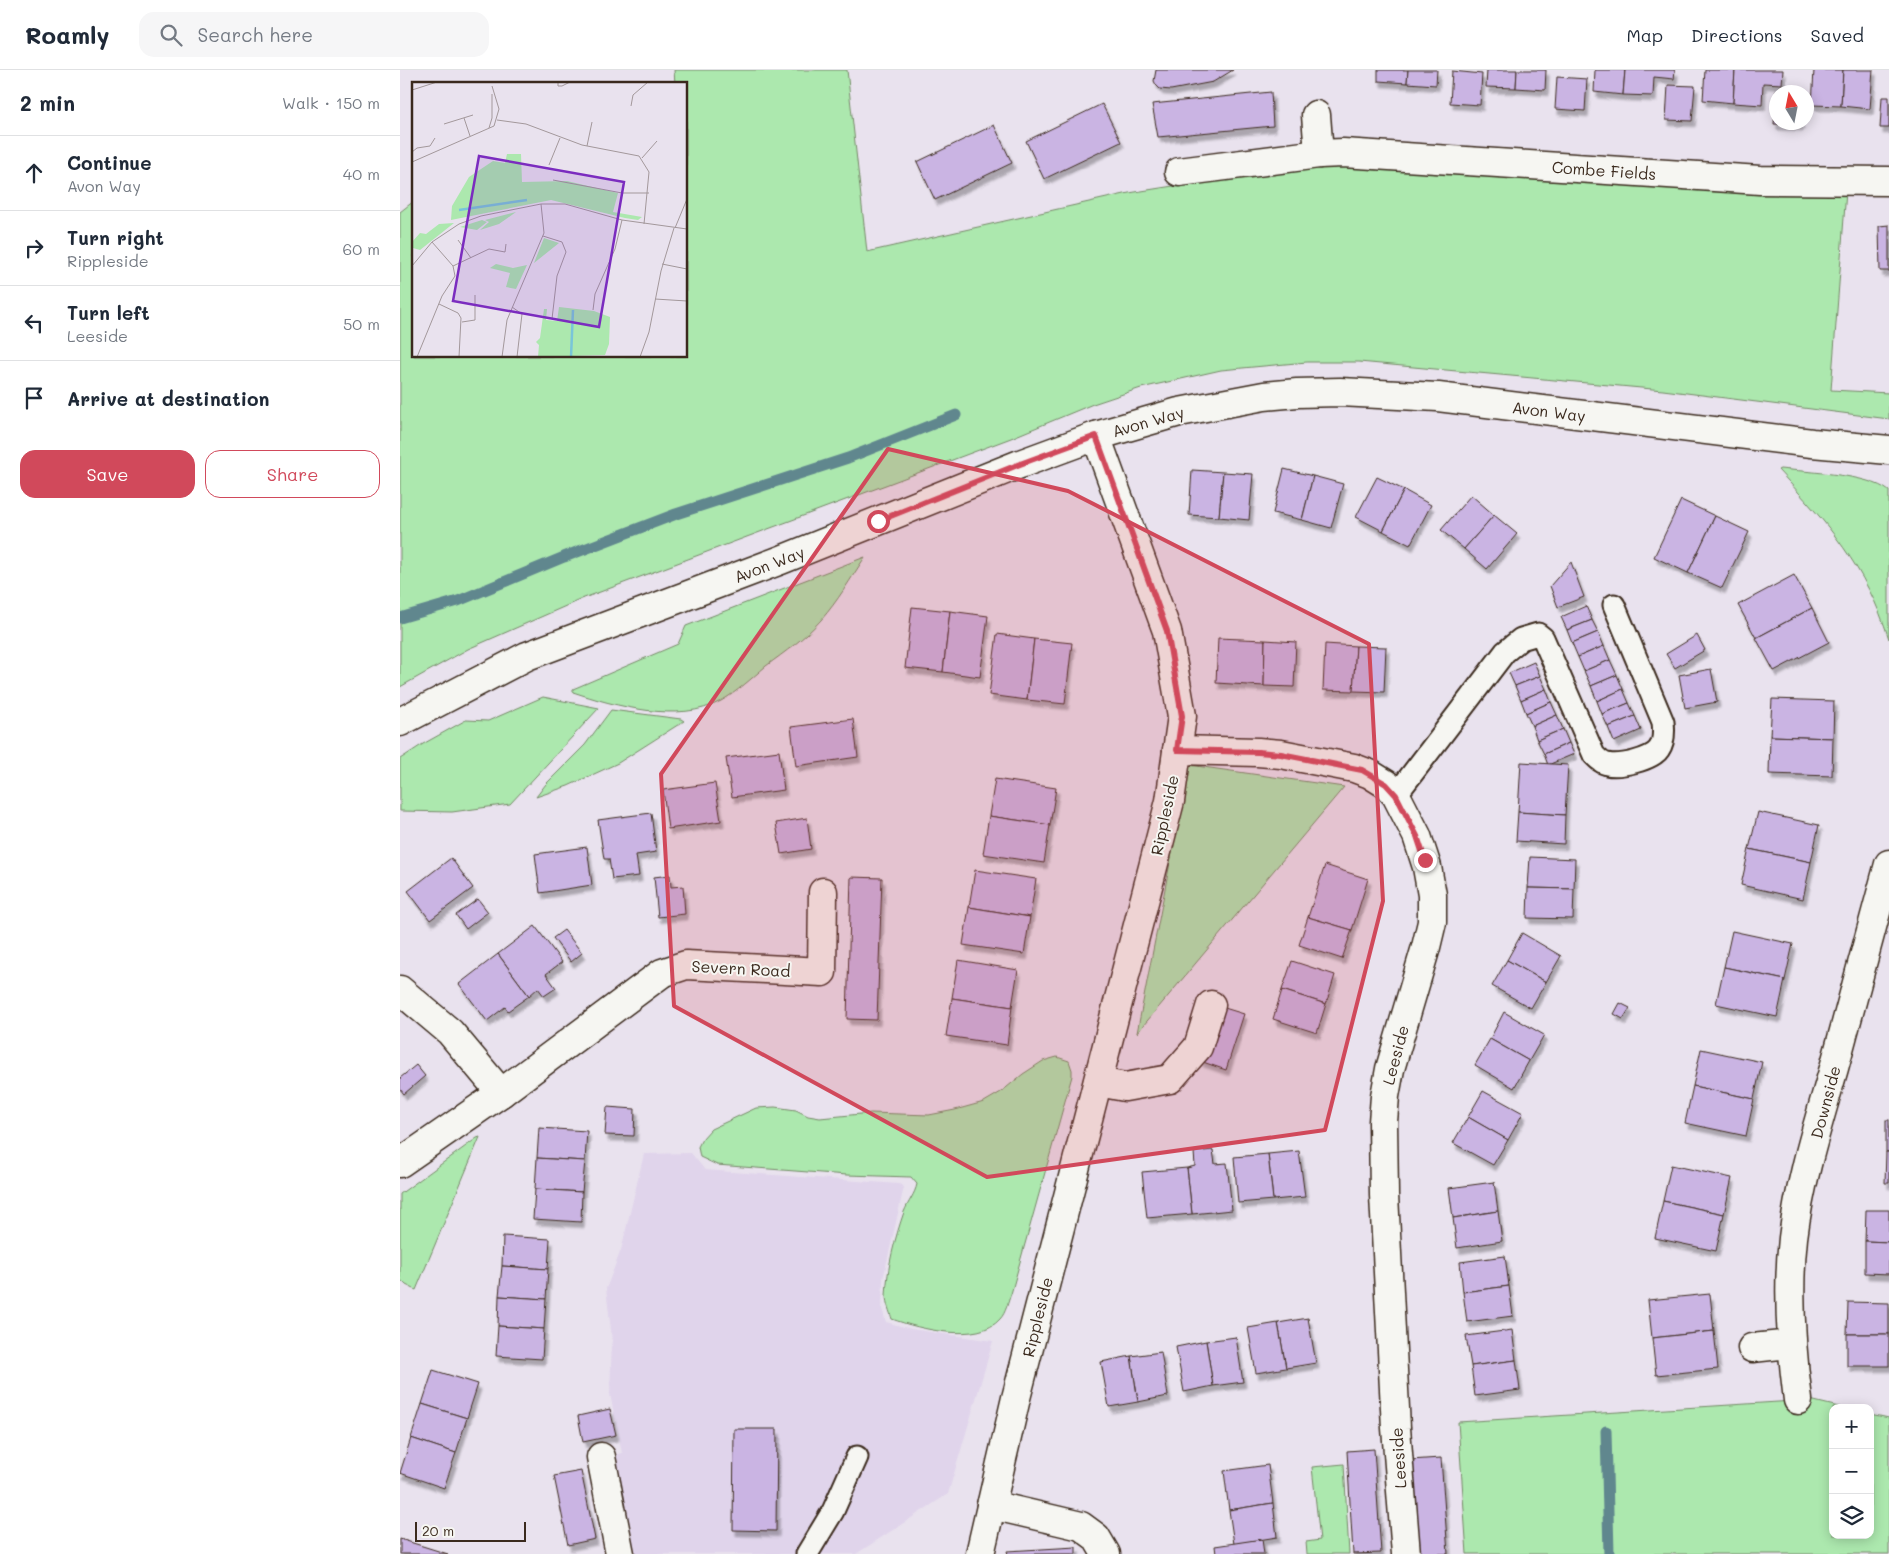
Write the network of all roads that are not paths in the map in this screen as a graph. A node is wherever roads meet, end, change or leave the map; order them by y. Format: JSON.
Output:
{"nodes":[{"id":1,"x":1316,"y":115,"type":"dead end"},
{"id":2,"x":1319,"y":154,"type":"junction"},
{"id":3,"x":1178,"y":172,"type":"dead end"},
{"id":4,"x":1889,"y":181,"type":"edge"},
{"id":5,"x":1096,"y":436,"type":"junction"},
{"id":6,"x":1889,"y":450,"type":"edge"},
{"id":7,"x":1614,"y":605,"type":"dead end"},
{"id":8,"x":400,"y":722,"type":"edge"},
{"id":9,"x":1177,"y":750,"type":"junction"},
{"id":10,"x":1396,"y":795,"type":"junction"},
{"id":11,"x":1889,"y":864,"type":"edge"},
{"id":12,"x":823,"y":892,"type":"dead end"},
{"id":13,"x":400,"y":990,"type":"edge"},
{"id":14,"x":1211,"y":1005,"type":"dead end"},
{"id":15,"x":1098,"y":1082,"type":"junction"},
{"id":16,"x":501,"y":1093,"type":"junction"},
{"id":17,"x":400,"y":1163,"type":"edge"},
{"id":18,"x":1791,"y":1344,"type":"junction"},
{"id":19,"x":1752,"y":1348,"type":"dead end"},
{"id":20,"x":1798,"y":1400,"type":"dead end"},
{"id":21,"x":601,"y":1457,"type":"dead end"},
{"id":22,"x":857,"y":1457,"type":"dead end"},
{"id":23,"x":991,"y":1505,"type":"junction"},
{"id":24,"x":620,"y":1554,"type":"edge"},
{"id":25,"x":807,"y":1554,"type":"edge"},
{"id":26,"x":980,"y":1554,"type":"edge"},
{"id":27,"x":1106,"y":1554,"type":"edge"},
{"id":28,"x":1406,"y":1554,"type":"edge"}],
"edges":[{"from":1,"to":2,"type":"street"},
{"from":2,"to":3,"type":"street","name":"Combe Fields"},
{"from":2,"to":4,"type":"street","name":"Combe Fields"},
{"from":5,"to":6,"type":"street","name":"Avon Way"},
{"from":5,"to":8,"type":"street","name":"Avon Way"},
{"from":5,"to":9,"type":"street","name":"Rippleside"},
{"from":7,"to":10,"type":"lane"},
{"from":9,"to":10,"type":"street","name":"Leeside"},
{"from":9,"to":15,"type":"street","name":"Rippleside"},
{"from":10,"to":28,"type":"street","name":"Leeside"},
{"from":11,"to":18,"type":"street","name":"Downside"},
{"from":12,"to":16,"type":"street","name":"Severn Road"},
{"from":13,"to":16,"type":"street"},
{"from":14,"to":15,"type":"street"},
{"from":15,"to":23,"type":"street","name":"Rippleside"},
{"from":16,"to":17,"type":"street","name":"Severn Road"},
{"from":18,"to":19,"type":"street"},
{"from":18,"to":20,"type":"street","name":"Downside"},
{"from":21,"to":24,"type":"street"},
{"from":22,"to":25,"type":"lane"},
{"from":23,"to":26,"type":"street","name":"Rippleside"},
{"from":23,"to":27,"type":"street"}]}
